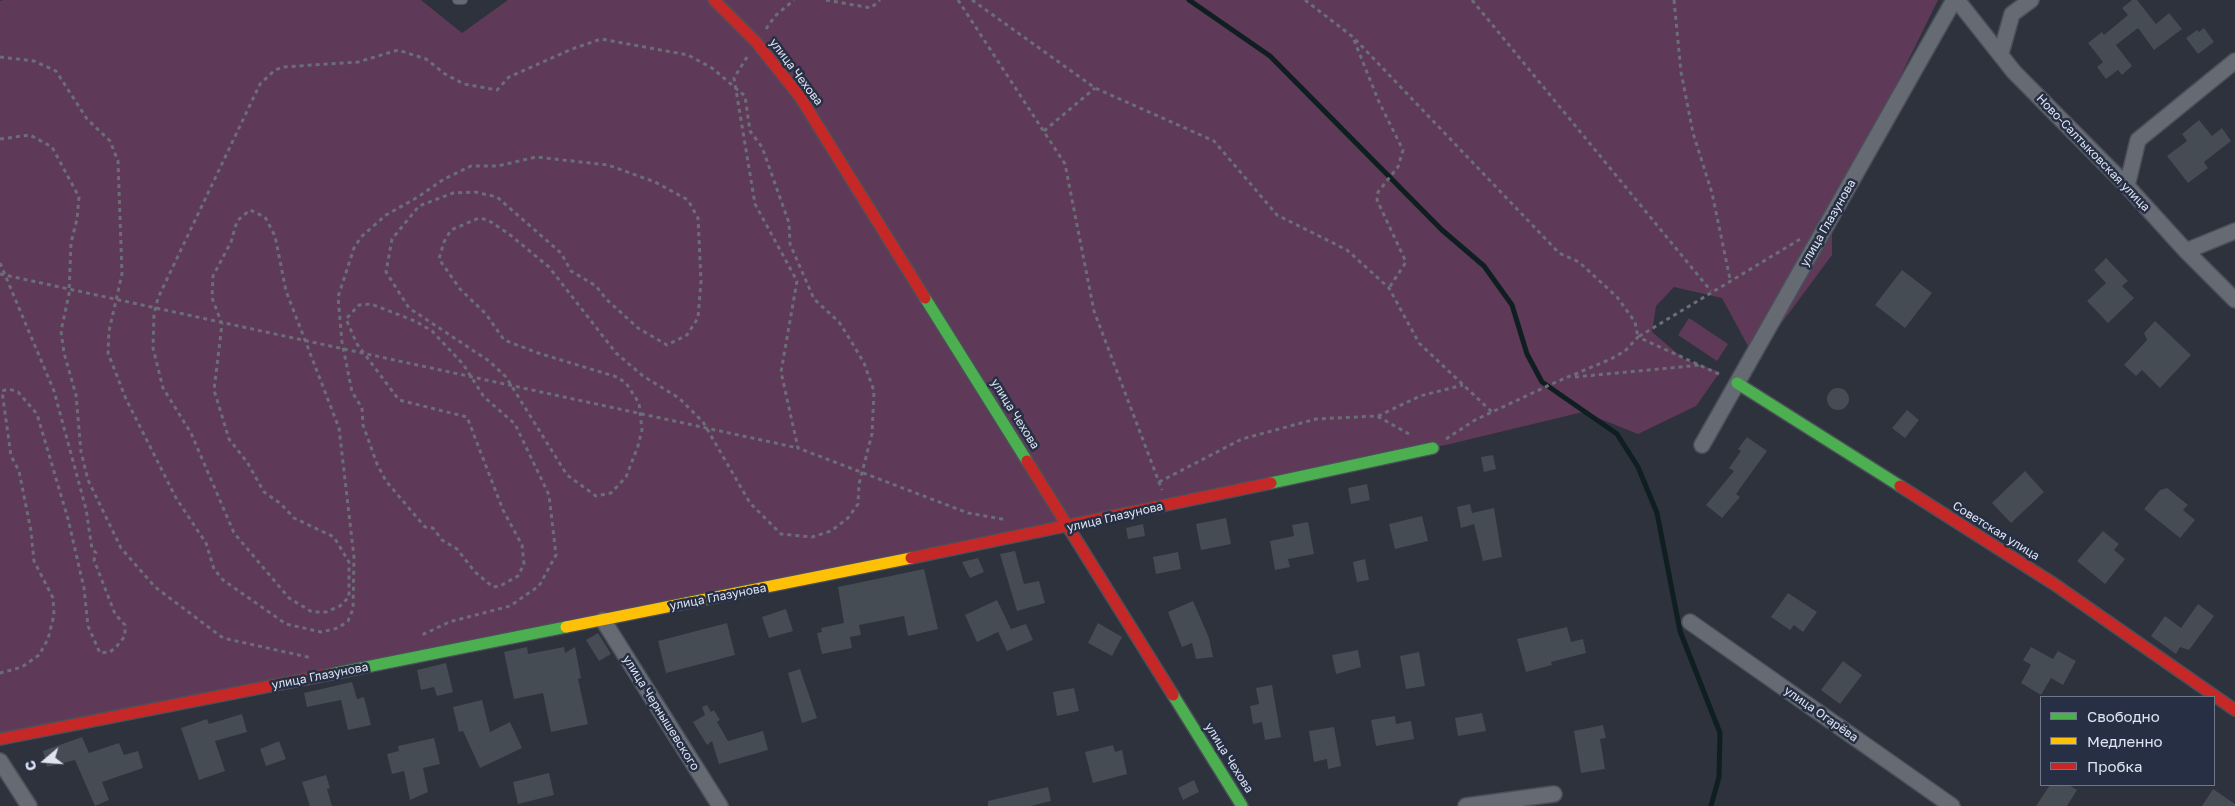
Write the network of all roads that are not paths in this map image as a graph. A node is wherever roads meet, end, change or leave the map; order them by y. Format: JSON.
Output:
{"nodes":[{"id":1,"x":457,"y":0,"type":"edge"},
{"id":2,"x":463,"y":0,"type":"edge"},
{"id":3,"x":714,"y":0,"type":"edge"},
{"id":4,"x":1956,"y":0,"type":"edge"},
{"id":5,"x":2030,"y":0,"type":"edge"},
{"id":6,"x":2001,"y":54,"type":"junction"},
{"id":7,"x":2235,"y":61,"type":"edge"},
{"id":8,"x":2127,"y":186,"type":"junction"},
{"id":9,"x":2235,"y":231,"type":"edge"},
{"id":10,"x":2186,"y":251,"type":"junction"},
{"id":11,"x":2235,"y":300,"type":"edge"},
{"id":12,"x":1737,"y":383,"type":"junction"},
{"id":13,"x":1702,"y":445,"type":"dead end"},
{"id":14,"x":1433,"y":448,"type":"road end"},
{"id":15,"x":1070,"y":527,"type":"junction"},
{"id":16,"x":602,"y":620,"type":"junction"},
{"id":17,"x":1690,"y":622,"type":"dead end"},
{"id":18,"x":2215,"y":696,"type":"edge"},
{"id":19,"x":2215,"y":696,"type":"edge"},
{"id":20,"x":2235,"y":710,"type":"edge"},
{"id":21,"x":0,"y":739,"type":"edge"},
{"id":22,"x":0,"y":761,"type":"edge"},
{"id":23,"x":1554,"y":794,"type":"dead end"},
{"id":24,"x":29,"y":806,"type":"edge"},
{"id":25,"x":720,"y":806,"type":"edge"},
{"id":26,"x":1242,"y":806,"type":"edge"},
{"id":27,"x":1466,"y":806,"type":"edge"},
{"id":28,"x":1952,"y":806,"type":"edge"}],
"edges":[{"from":1,"to":2,"type":"lane"},
{"from":3,"to":15,"type":"street","name":"улица Чехова"},
{"from":4,"to":6,"type":"street","name":"Ново-Салтыковская улица"},
{"from":4,"to":12,"type":"street","name":"улица Глазунова"},
{"from":5,"to":6,"type":"street"},
{"from":6,"to":8,"type":"street","name":"Ново-Салтыковская улица"},
{"from":7,"to":8,"type":"street"},
{"from":8,"to":10,"type":"street","name":"Ново-Салтыковская улица"},
{"from":9,"to":10,"type":"street"},
{"from":10,"to":11,"type":"street","name":"Ново-Салтыковская улица"},
{"from":12,"to":13,"type":"street","name":"улица Глазунова"},
{"from":12,"to":19,"type":"street","name":"Советская улица"},
{"from":14,"to":15,"type":"street","name":"улица Глазунова"},
{"from":15,"to":16,"type":"street","name":"улица Глазунова"},
{"from":15,"to":26,"type":"street","name":"улица Чехова"},
{"from":16,"to":21,"type":"street","name":"улица Глазунова"},
{"from":16,"to":25,"type":"street","name":"улица Чернышевского"},
{"from":17,"to":28,"type":"street","name":"улица Огарёва"},
{"from":18,"to":20,"type":"street","name":"Советская улица"},
{"from":22,"to":24,"type":"street"},
{"from":23,"to":27,"type":"street"}]}
